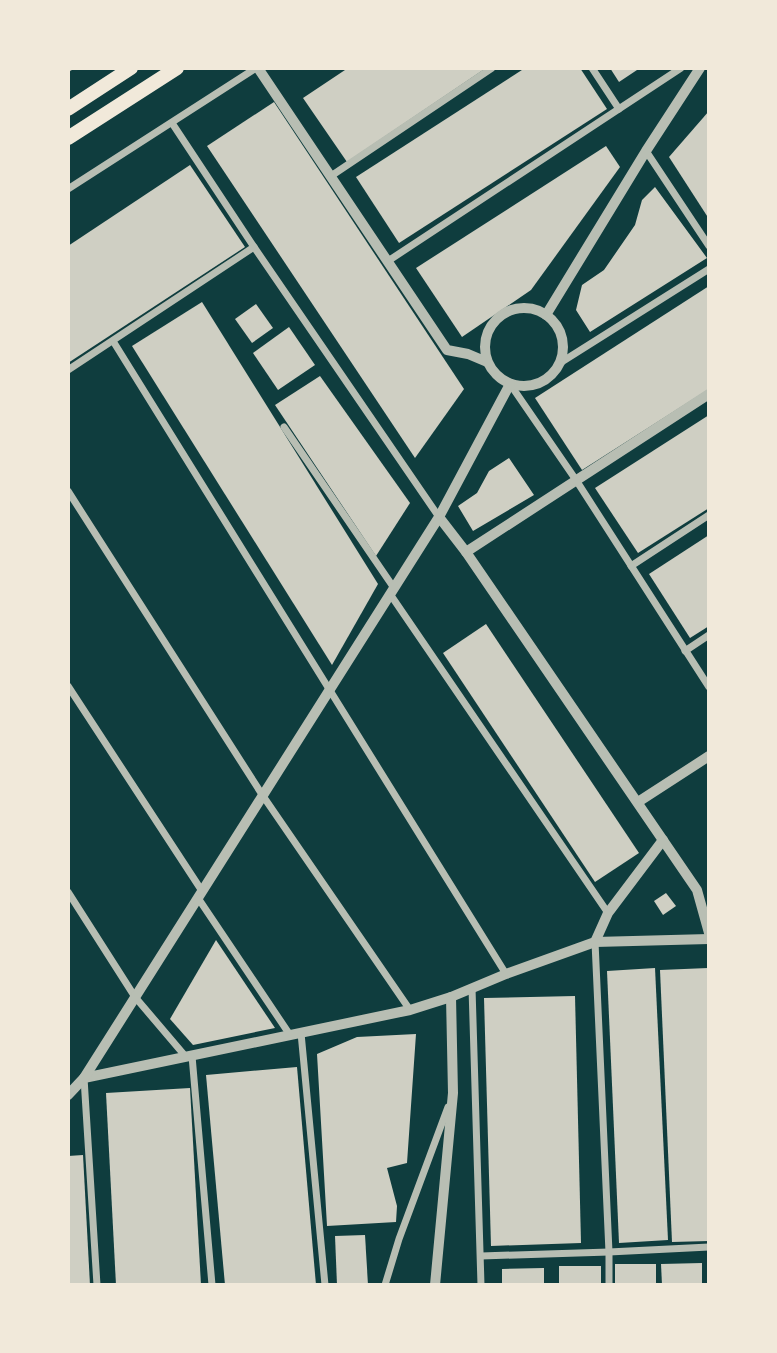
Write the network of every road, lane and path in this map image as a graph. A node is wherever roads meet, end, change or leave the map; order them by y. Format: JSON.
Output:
{"nodes":[{"id":1,"x":131,"y":68,"type":"edge"},
{"id":2,"x":177,"y":68,"type":"edge"},
{"id":3,"x":257,"y":68,"type":"edge"},
{"id":4,"x":492,"y":68,"type":"edge"},
{"id":5,"x":592,"y":68,"type":"edge"},
{"id":6,"x":681,"y":68,"type":"edge"},
{"id":7,"x":699,"y":68,"type":"edge"},
{"id":8,"x":68,"y":109,"type":"edge"},
{"id":9,"x":619,"y":109,"type":"junction"},
{"id":10,"x":172,"y":122,"type":"junction"},
{"id":11,"x":68,"y":138,"type":"edge"},
{"id":12,"x":646,"y":151,"type":"junction"},
{"id":13,"x":331,"y":176,"type":"junction"},
{"id":14,"x":68,"y":189,"type":"edge"},
{"id":15,"x":709,"y":246,"type":"edge"},
{"id":16,"x":254,"y":247,"type":"junction"},
{"id":17,"x":388,"y":261,"type":"junction"},
{"id":18,"x":709,"y":269,"type":"edge"},
{"id":19,"x":546,"y":314,"type":"junction"},
{"id":20,"x":113,"y":341,"type":"junction"},
{"id":21,"x":486,"y":362,"type":"junction"},
{"id":22,"x":560,"y":363,"type":"junction"},
{"id":23,"x":68,"y":370,"type":"edge"},
{"id":24,"x":510,"y":384,"type":"junction"},
{"id":25,"x":709,"y":394,"type":"edge"},
{"id":26,"x":284,"y":427,"type":"dead end"},
{"id":27,"x":576,"y":480,"type":"junction"},
{"id":28,"x":68,"y":491,"type":"edge"},
{"id":29,"x":439,"y":516,"type":"junction"},
{"id":30,"x":709,"y":516,"type":"edge"},
{"id":31,"x":466,"y":552,"type":"junction"},
{"id":32,"x":631,"y":566,"type":"junction"},
{"id":33,"x":392,"y":591,"type":"junction"},
{"id":34,"x":709,"y":635,"type":"edge"},
{"id":35,"x":685,"y":650,"type":"junction"},
{"id":36,"x":68,"y":686,"type":"edge"},
{"id":37,"x":709,"y":687,"type":"edge"},
{"id":38,"x":329,"y":691,"type":"junction"},
{"id":39,"x":709,"y":756,"type":"edge"},
{"id":40,"x":262,"y":796,"type":"junction"},
{"id":41,"x":638,"y":802,"type":"junction"},
{"id":42,"x":663,"y":840,"type":"junction"},
{"id":43,"x":68,"y":892,"type":"edge"},
{"id":44,"x":200,"y":895,"type":"junction"},
{"id":45,"x":607,"y":912,"type":"junction"},
{"id":46,"x":709,"y":933,"type":"edge"},
{"id":47,"x":709,"y":939,"type":"edge"},
{"id":48,"x":596,"y":942,"type":"junction"},
{"id":49,"x":506,"y":974,"type":"junction"},
{"id":50,"x":472,"y":988,"type":"junction"},
{"id":51,"x":135,"y":997,"type":"junction"},
{"id":52,"x":451,"y":998,"type":"junction"},
{"id":53,"x":410,"y":1010,"type":"junction"},
{"id":54,"x":295,"y":1034,"type":"junction"},
{"id":55,"x":189,"y":1056,"type":"junction"},
{"id":56,"x":84,"y":1078,"type":"junction"},
{"id":57,"x":453,"y":1093,"type":"junction"},
{"id":58,"x":68,"y":1095,"type":"edge"},
{"id":59,"x":709,"y":1247,"type":"edge"},
{"id":60,"x":609,"y":1252,"type":"junction"},
{"id":61,"x":481,"y":1256,"type":"junction"},
{"id":62,"x":97,"y":1285,"type":"edge"},
{"id":63,"x":212,"y":1285,"type":"edge"},
{"id":64,"x":325,"y":1285,"type":"edge"},
{"id":65,"x":385,"y":1285,"type":"edge"},
{"id":66,"x":435,"y":1285,"type":"edge"},
{"id":67,"x":481,"y":1285,"type":"edge"},
{"id":68,"x":608,"y":1285,"type":"edge"}],
"edges":[{"from":1,"to":8,"type":"highway"},
{"from":2,"to":11,"type":"highway"},
{"from":3,"to":10,"type":"street"},
{"from":3,"to":13,"type":"street"},
{"from":4,"to":13,"type":"street"},
{"from":5,"to":9,"type":"street"},
{"from":6,"to":9,"type":"street"},
{"from":7,"to":12,"type":"street"},
{"from":9,"to":17,"type":"street"},
{"from":10,"to":14,"type":"street"},
{"from":10,"to":16,"type":"street"},
{"from":12,"to":15,"type":"street"},
{"from":12,"to":19,"type":"street"},
{"from":13,"to":17,"type":"street"},
{"from":16,"to":20,"type":"street"},
{"from":16,"to":29,"type":"street"},
{"from":17,"to":21,"type":"street"},
{"from":18,"to":22,"type":"street"},
{"from":19,"to":21,"type":"street"},
{"from":19,"to":22,"type":"street"},
{"from":20,"to":23,"type":"street"},
{"from":20,"to":38,"type":"street"},
{"from":21,"to":24,"type":"street"},
{"from":22,"to":24,"type":"street"},
{"from":24,"to":27,"type":"street"},
{"from":24,"to":29,"type":"street"},
{"from":25,"to":27,"type":"street"},
{"from":26,"to":33,"type":"street"},
{"from":27,"to":31,"type":"street"},
{"from":27,"to":32,"type":"street"},
{"from":28,"to":40,"type":"street"},
{"from":29,"to":31,"type":"street"},
{"from":29,"to":33,"type":"street"},
{"from":30,"to":32,"type":"street"},
{"from":31,"to":41,"type":"street"},
{"from":32,"to":35,"type":"street"},
{"from":33,"to":38,"type":"street"},
{"from":33,"to":45,"type":"street"},
{"from":34,"to":35,"type":"street"},
{"from":35,"to":37,"type":"street"},
{"from":36,"to":44,"type":"street"},
{"from":38,"to":40,"type":"street"},
{"from":38,"to":49,"type":"street"},
{"from":39,"to":41,"type":"street"},
{"from":40,"to":44,"type":"street"},
{"from":40,"to":53,"type":"street"},
{"from":41,"to":42,"type":"street"},
{"from":42,"to":45,"type":"street"},
{"from":42,"to":46,"type":"street"},
{"from":43,"to":51,"type":"street"},
{"from":44,"to":51,"type":"street"},
{"from":44,"to":54,"type":"street"},
{"from":45,"to":48,"type":"street"},
{"from":47,"to":48,"type":"street"},
{"from":48,"to":49,"type":"street"},
{"from":48,"to":60,"type":"street"},
{"from":49,"to":50,"type":"street"},
{"from":50,"to":52,"type":"street"},
{"from":50,"to":61,"type":"street"},
{"from":51,"to":55,"type":"street"},
{"from":51,"to":56,"type":"street"},
{"from":52,"to":53,"type":"street"},
{"from":52,"to":57,"type":"street"},
{"from":53,"to":54,"type":"street"},
{"from":54,"to":55,"type":"street"},
{"from":54,"to":64,"type":"street"},
{"from":55,"to":56,"type":"street"},
{"from":55,"to":63,"type":"street"},
{"from":56,"to":58,"type":"street"},
{"from":56,"to":62,"type":"street"},
{"from":57,"to":65,"type":"street"},
{"from":57,"to":66,"type":"street"},
{"from":59,"to":60,"type":"street"},
{"from":60,"to":61,"type":"street"},
{"from":60,"to":68,"type":"street"},
{"from":61,"to":67,"type":"street"}]}
